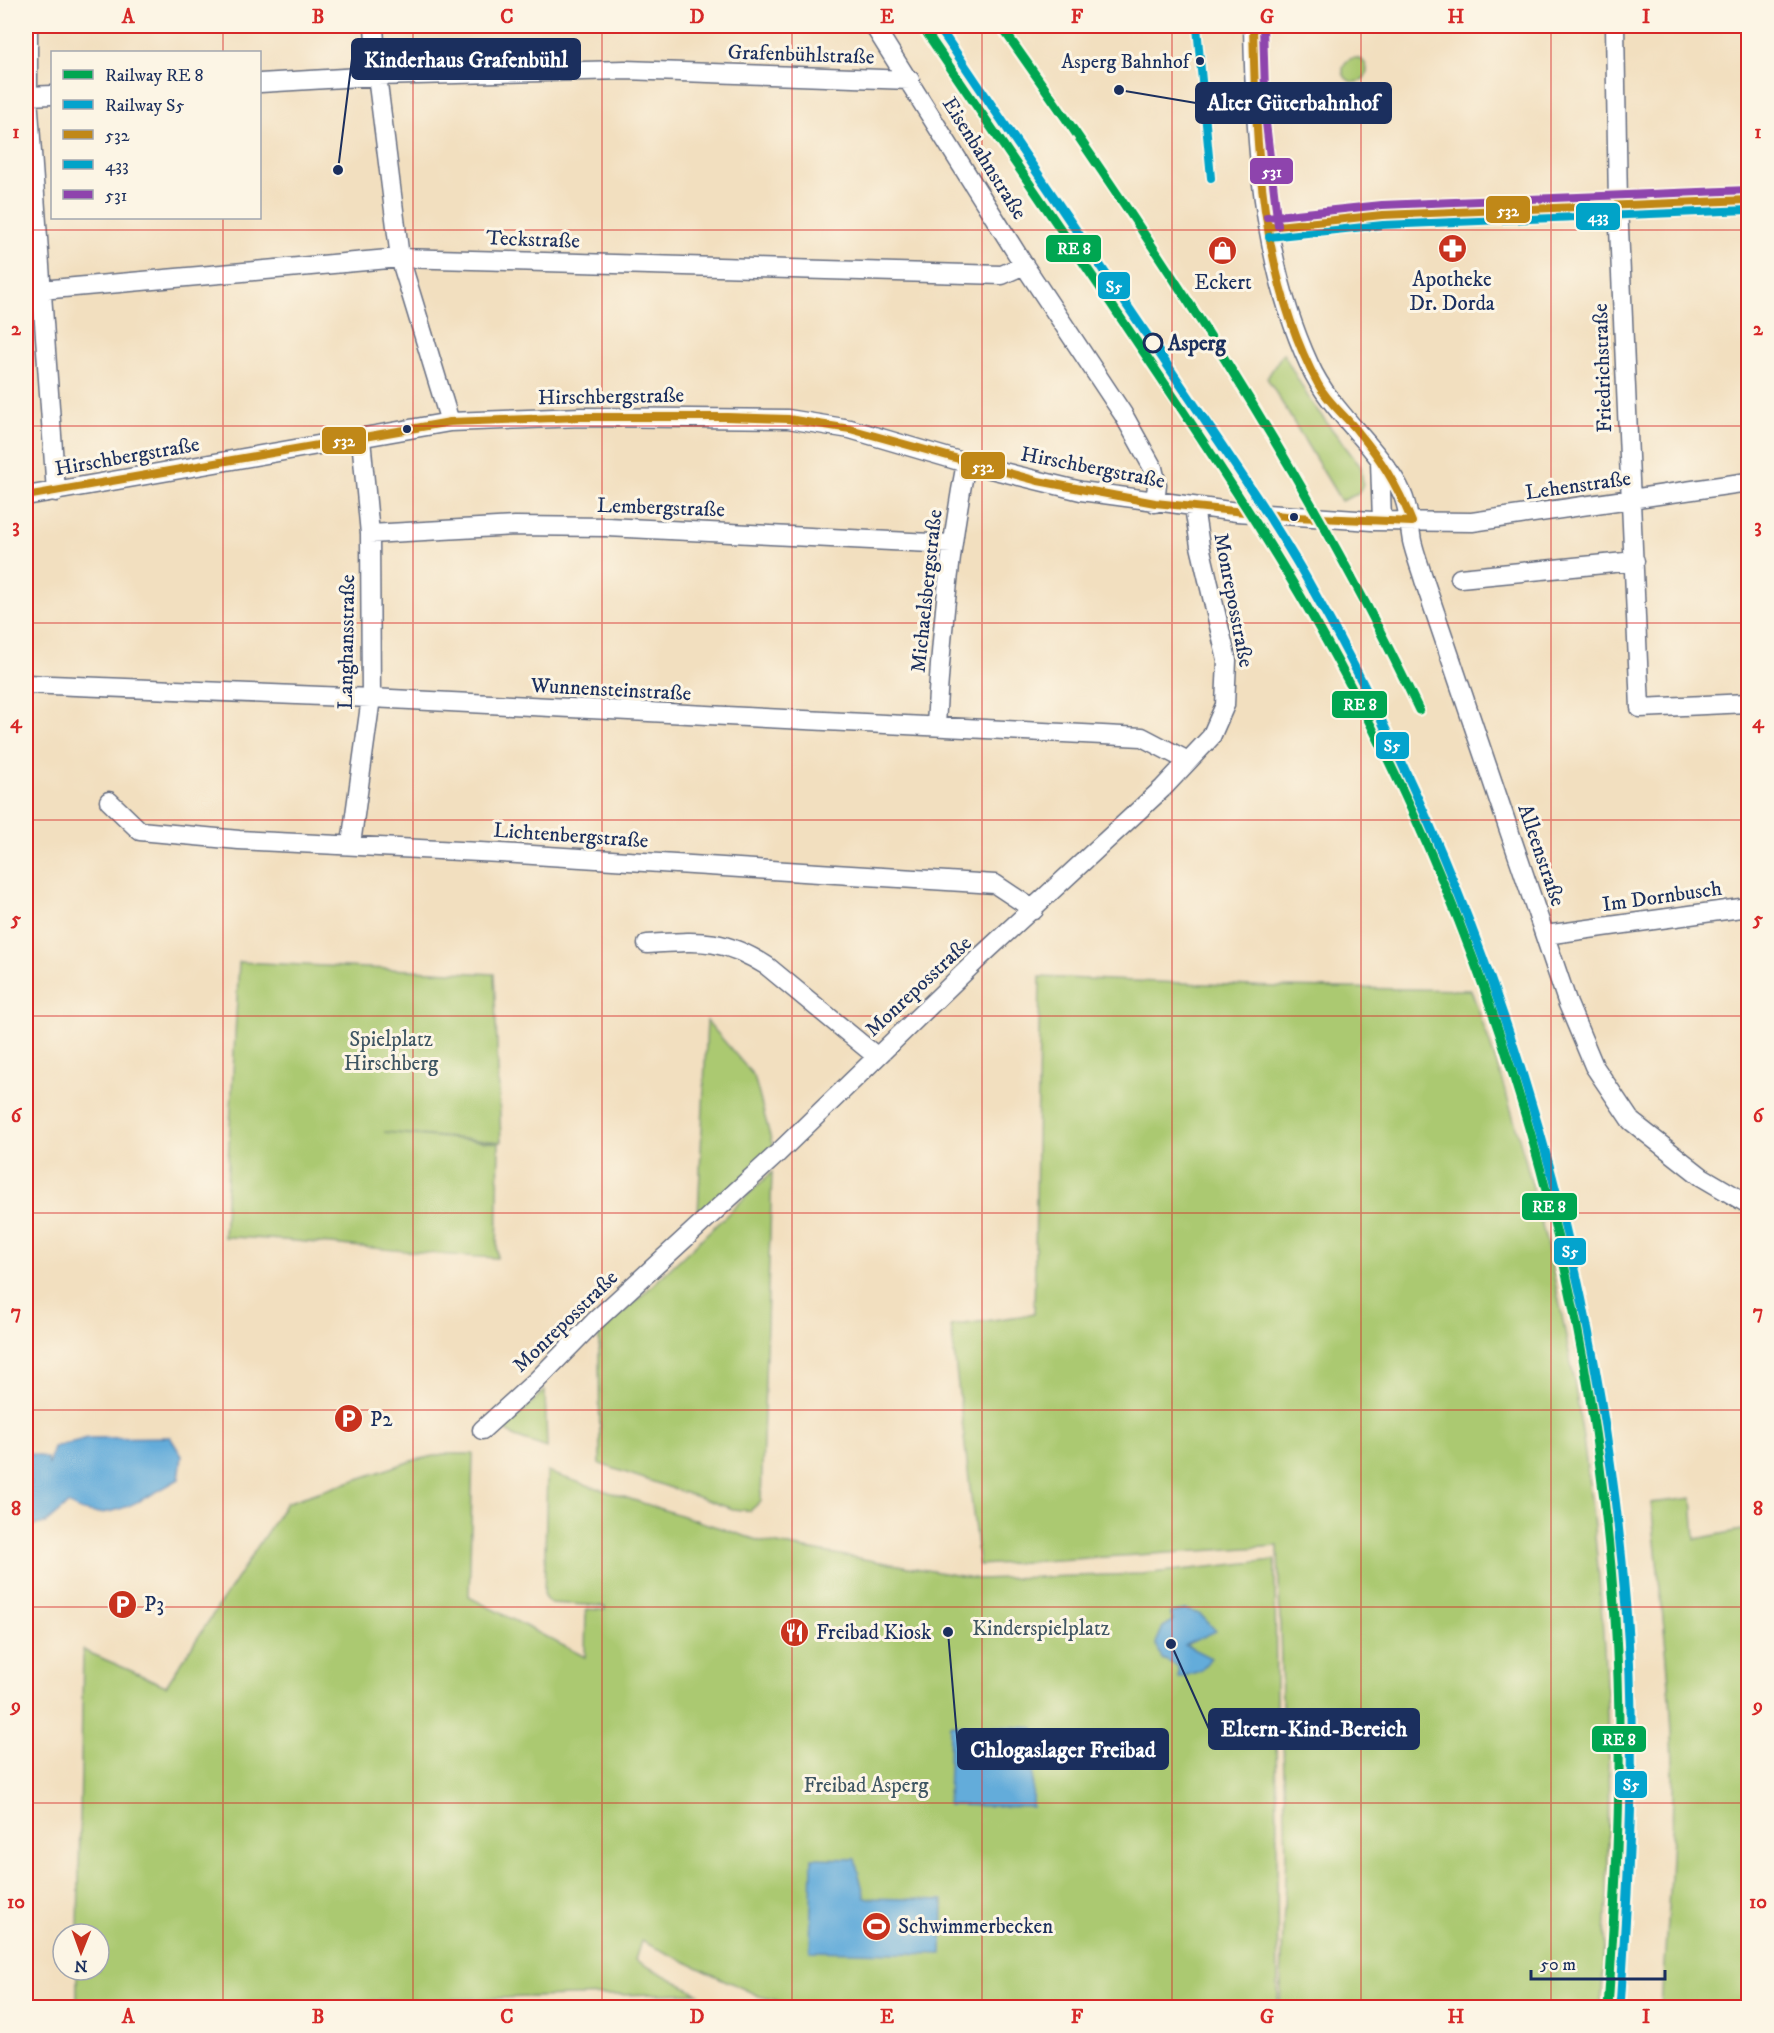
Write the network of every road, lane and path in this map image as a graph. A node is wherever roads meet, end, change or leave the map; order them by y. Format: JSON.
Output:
{"nodes":[{"id":1,"x":28,"y":26,"type":"edge"},
{"id":2,"x":375,"y":26,"type":"edge"},
{"id":3,"x":874,"y":26,"type":"edge"},
{"id":4,"x":1253,"y":26,"type":"edge"},
{"id":5,"x":1615,"y":26,"type":"edge"},
{"id":6,"x":377,"y":76,"type":"junction"},
{"id":7,"x":910,"y":80,"type":"junction"},
{"id":8,"x":261,"y":83,"type":"edge"},
{"id":9,"x":51,"y":95,"type":"edge"},
{"id":10,"x":28,"y":96,"type":"junction"},
{"id":11,"x":1749,"y":200,"type":"edge"},
{"id":12,"x":1618,"y":205,"type":"junction"},
{"id":13,"x":1268,"y":227,"type":"junction"},
{"id":14,"x":400,"y":258,"type":"junction"},
{"id":15,"x":1024,"y":265,"type":"junction"},
{"id":16,"x":40,"y":290,"type":"junction"},
{"id":17,"x":450,"y":422,"type":"junction"},
{"id":18,"x":361,"y":439,"type":"junction"},
{"id":19,"x":1380,"y":461,"type":"junction"},
{"id":20,"x":966,"y":463,"type":"junction"},
{"id":21,"x":1749,"y":482,"type":"edge"},
{"id":22,"x":56,"y":492,"type":"junction"},
{"id":23,"x":26,"y":496,"type":"edge"},
{"id":24,"x":1630,"y":501,"type":"junction"},
{"id":25,"x":1155,"y":503,"type":"junction"},
{"id":26,"x":1194,"y":507,"type":"junction"},
{"id":27,"x":1374,"y":521,"type":"junction"},
{"id":28,"x":1412,"y":522,"type":"junction"},
{"id":29,"x":370,"y":534,"type":"junction"},
{"id":30,"x":951,"y":544,"type":"junction"},
{"id":31,"x":1635,"y":561,"type":"junction"},
{"id":32,"x":1460,"y":578,"type":"dead end"},
{"id":33,"x":26,"y":684,"type":"edge"},
{"id":34,"x":371,"y":698,"type":"junction"},
{"id":35,"x":1749,"y":703,"type":"edge"},
{"id":36,"x":936,"y":725,"type":"junction"},
{"id":37,"x":1188,"y":761,"type":"junction"},
{"id":38,"x":110,"y":801,"type":"dead end"},
{"id":39,"x":351,"y":844,"type":"junction"},
{"id":40,"x":1749,"y":907,"type":"edge"},
{"id":41,"x":1034,"y":910,"type":"junction"},
{"id":42,"x":1545,"y":935,"type":"junction"},
{"id":43,"x":647,"y":944,"type":"dead end"},
{"id":44,"x":876,"y":1056,"type":"junction"},
{"id":45,"x":1749,"y":1204,"type":"edge"},
{"id":46,"x":482,"y":1430,"type":"dead end"}],
"edges":[{"from":1,"to":10,"type":"street"},
{"from":2,"to":6,"type":"street"},
{"from":3,"to":7,"type":"street","name":"Eisenbahnstraße"},
{"from":4,"to":13,"type":"street","name":"Alleenstraße"},
{"from":5,"to":12,"type":"street","name":"Friedrichstraße"},
{"from":6,"to":7,"type":"street","name":"Grafenbühlstraße"},
{"from":6,"to":8,"type":"street","name":"Grafenbühlstraße"},
{"from":6,"to":14,"type":"street"},
{"from":7,"to":15,"type":"street","name":"Eisenbahnstraße"},
{"from":9,"to":10,"type":"street"},
{"from":10,"to":16,"type":"street"},
{"from":11,"to":12,"type":"street"},
{"from":12,"to":13,"type":"street"},
{"from":12,"to":24,"type":"street","name":"Friedrichstraße"},
{"from":13,"to":19,"type":"street","name":"Alleenstraße"},
{"from":14,"to":15,"type":"street","name":"Teckstraße"},
{"from":14,"to":16,"type":"street","name":"Teckstraße"},
{"from":14,"to":17,"type":"street"},
{"from":15,"to":25,"type":"street","name":"Eisenbahnstraße"},
{"from":16,"to":22,"type":"street"},
{"from":17,"to":18,"type":"street","name":"Hirschbergstraße"},
{"from":17,"to":20,"type":"street","name":"Hirschbergstraße"},
{"from":18,"to":22,"type":"street","name":"Hirschbergstraße"},
{"from":18,"to":29,"type":"street","name":"Langhansstraße"},
{"from":19,"to":27,"type":"street"},
{"from":19,"to":28,"type":"street","name":"Alleenstraße"},
{"from":20,"to":25,"type":"street","name":"Hirschbergstraße"},
{"from":20,"to":30,"type":"street","name":"Michaelsbergstraße"},
{"from":21,"to":24,"type":"street","name":"Lehenstraße"},
{"from":22,"to":23,"type":"street","name":"Hirschbergstraße"},
{"from":24,"to":28,"type":"street","name":"Lehenstraße"},
{"from":24,"to":31,"type":"street","name":"Friedrichstraße"},
{"from":25,"to":26,"type":"street","name":"Hirschbergstraße"},
{"from":26,"to":27,"type":"street","name":"Hirschbergstraße"},
{"from":26,"to":37,"type":"street","name":"Monreposstraße"},
{"from":27,"to":28,"type":"street","name":"Lehenstraße"},
{"from":28,"to":42,"type":"street","name":"Alleenstraße"},
{"from":29,"to":30,"type":"street","name":"Lembergstraße"},
{"from":29,"to":34,"type":"street","name":"Langhansstraße"},
{"from":30,"to":36,"type":"street","name":"Michaelsbergstraße"},
{"from":31,"to":32,"type":"street"},
{"from":31,"to":35,"type":"street","name":"Friedrichstraße"},
{"from":33,"to":34,"type":"street","name":"Wunnensteinstraße"},
{"from":34,"to":36,"type":"street","name":"Wunnensteinstraße"},
{"from":34,"to":39,"type":"street","name":"Langhansstraße"},
{"from":36,"to":37,"type":"street","name":"Wunnensteinstraße"},
{"from":37,"to":41,"type":"street","name":"Monreposstraße"},
{"from":38,"to":39,"type":"street","name":"Lichtenbergstraße"},
{"from":39,"to":41,"type":"street","name":"Lichtenbergstraße"},
{"from":40,"to":42,"type":"street","name":"Im Dornbusch"},
{"from":41,"to":44,"type":"street","name":"Monreposstraße"},
{"from":42,"to":45,"type":"street","name":"Alleenstraße"},
{"from":43,"to":44,"type":"street"},
{"from":44,"to":46,"type":"street","name":"Monreposstraße"}]}
